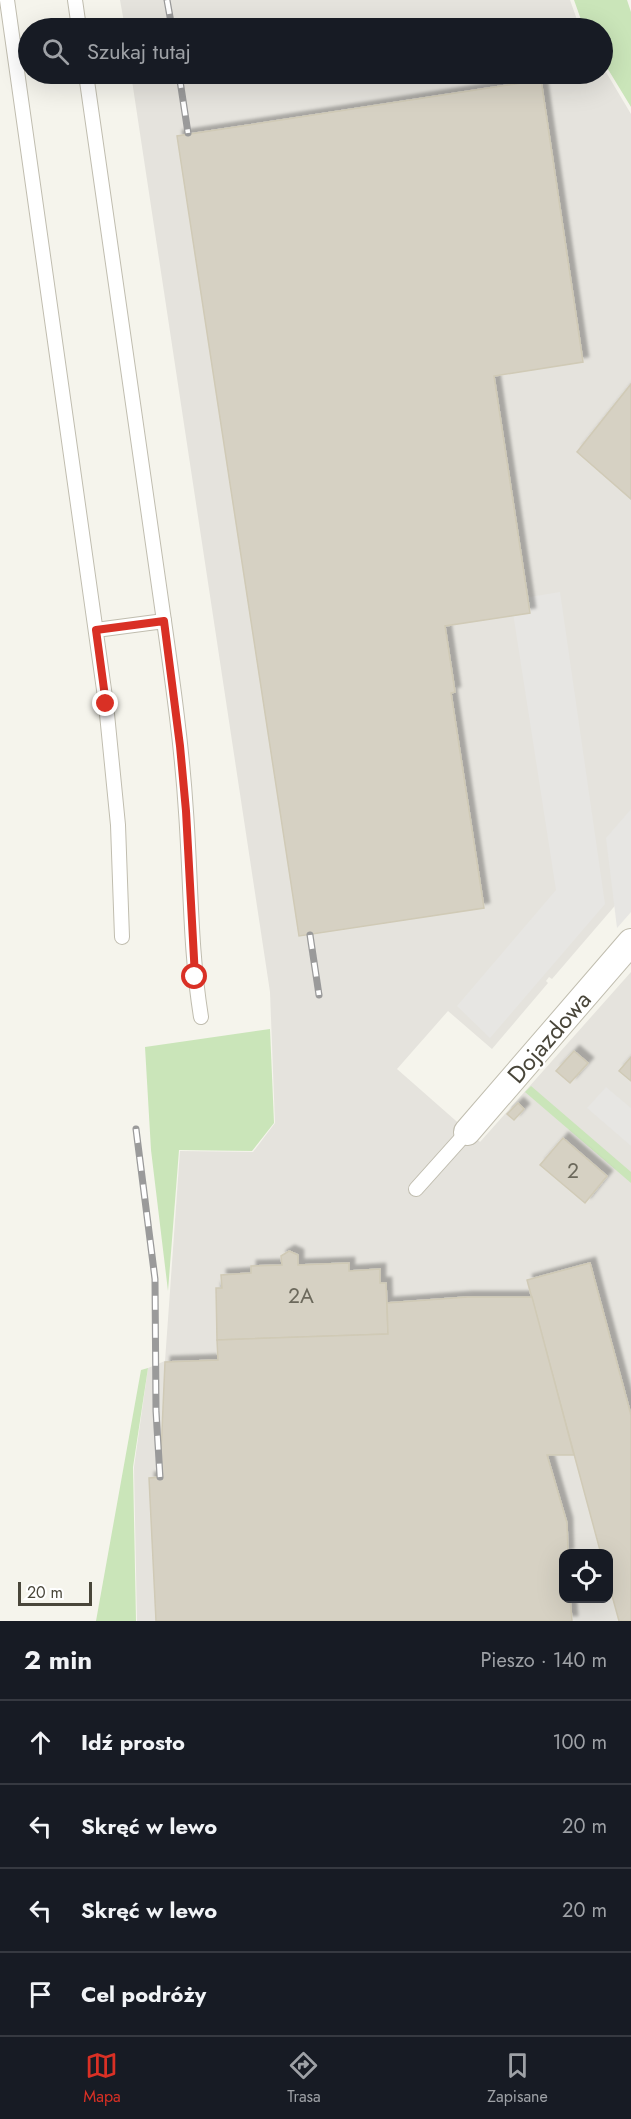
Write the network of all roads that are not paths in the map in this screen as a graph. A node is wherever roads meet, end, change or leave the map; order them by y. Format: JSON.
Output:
{"nodes":[{"id":1,"x":7,"y":0,"type":"edge"},
{"id":2,"x":75,"y":0,"type":"edge"},
{"id":3,"x":78,"y":18,"type":"edge"},
{"id":4,"x":18,"y":78,"type":"edge"},
{"id":5,"x":19,"y":84,"type":"edge"},
{"id":6,"x":87,"y":84,"type":"edge"},
{"id":7,"x":164,"y":621,"type":"junction"},
{"id":8,"x":96,"y":630,"type":"junction"},
{"id":9,"x":122,"y":937,"type":"dead end"},
{"id":10,"x":631,"y":942,"type":"edge"},
{"id":11,"x":201,"y":1017,"type":"dead end"},
{"id":12,"x":467,"y":1132,"type":"joint"},
{"id":13,"x":416,"y":1189,"type":"dead end"}],
"edges":[{"from":1,"to":4,"type":"lane"},
{"from":2,"to":3,"type":"lane"},
{"from":5,"to":8,"type":"lane"},
{"from":6,"to":7,"type":"lane"},
{"from":7,"to":8,"type":"lane"},
{"from":7,"to":11,"type":"lane"},
{"from":8,"to":9,"type":"lane"},
{"from":10,"to":12,"type":"street","name":"Dojazdowa"},
{"from":12,"to":13,"type":"lane"}]}
